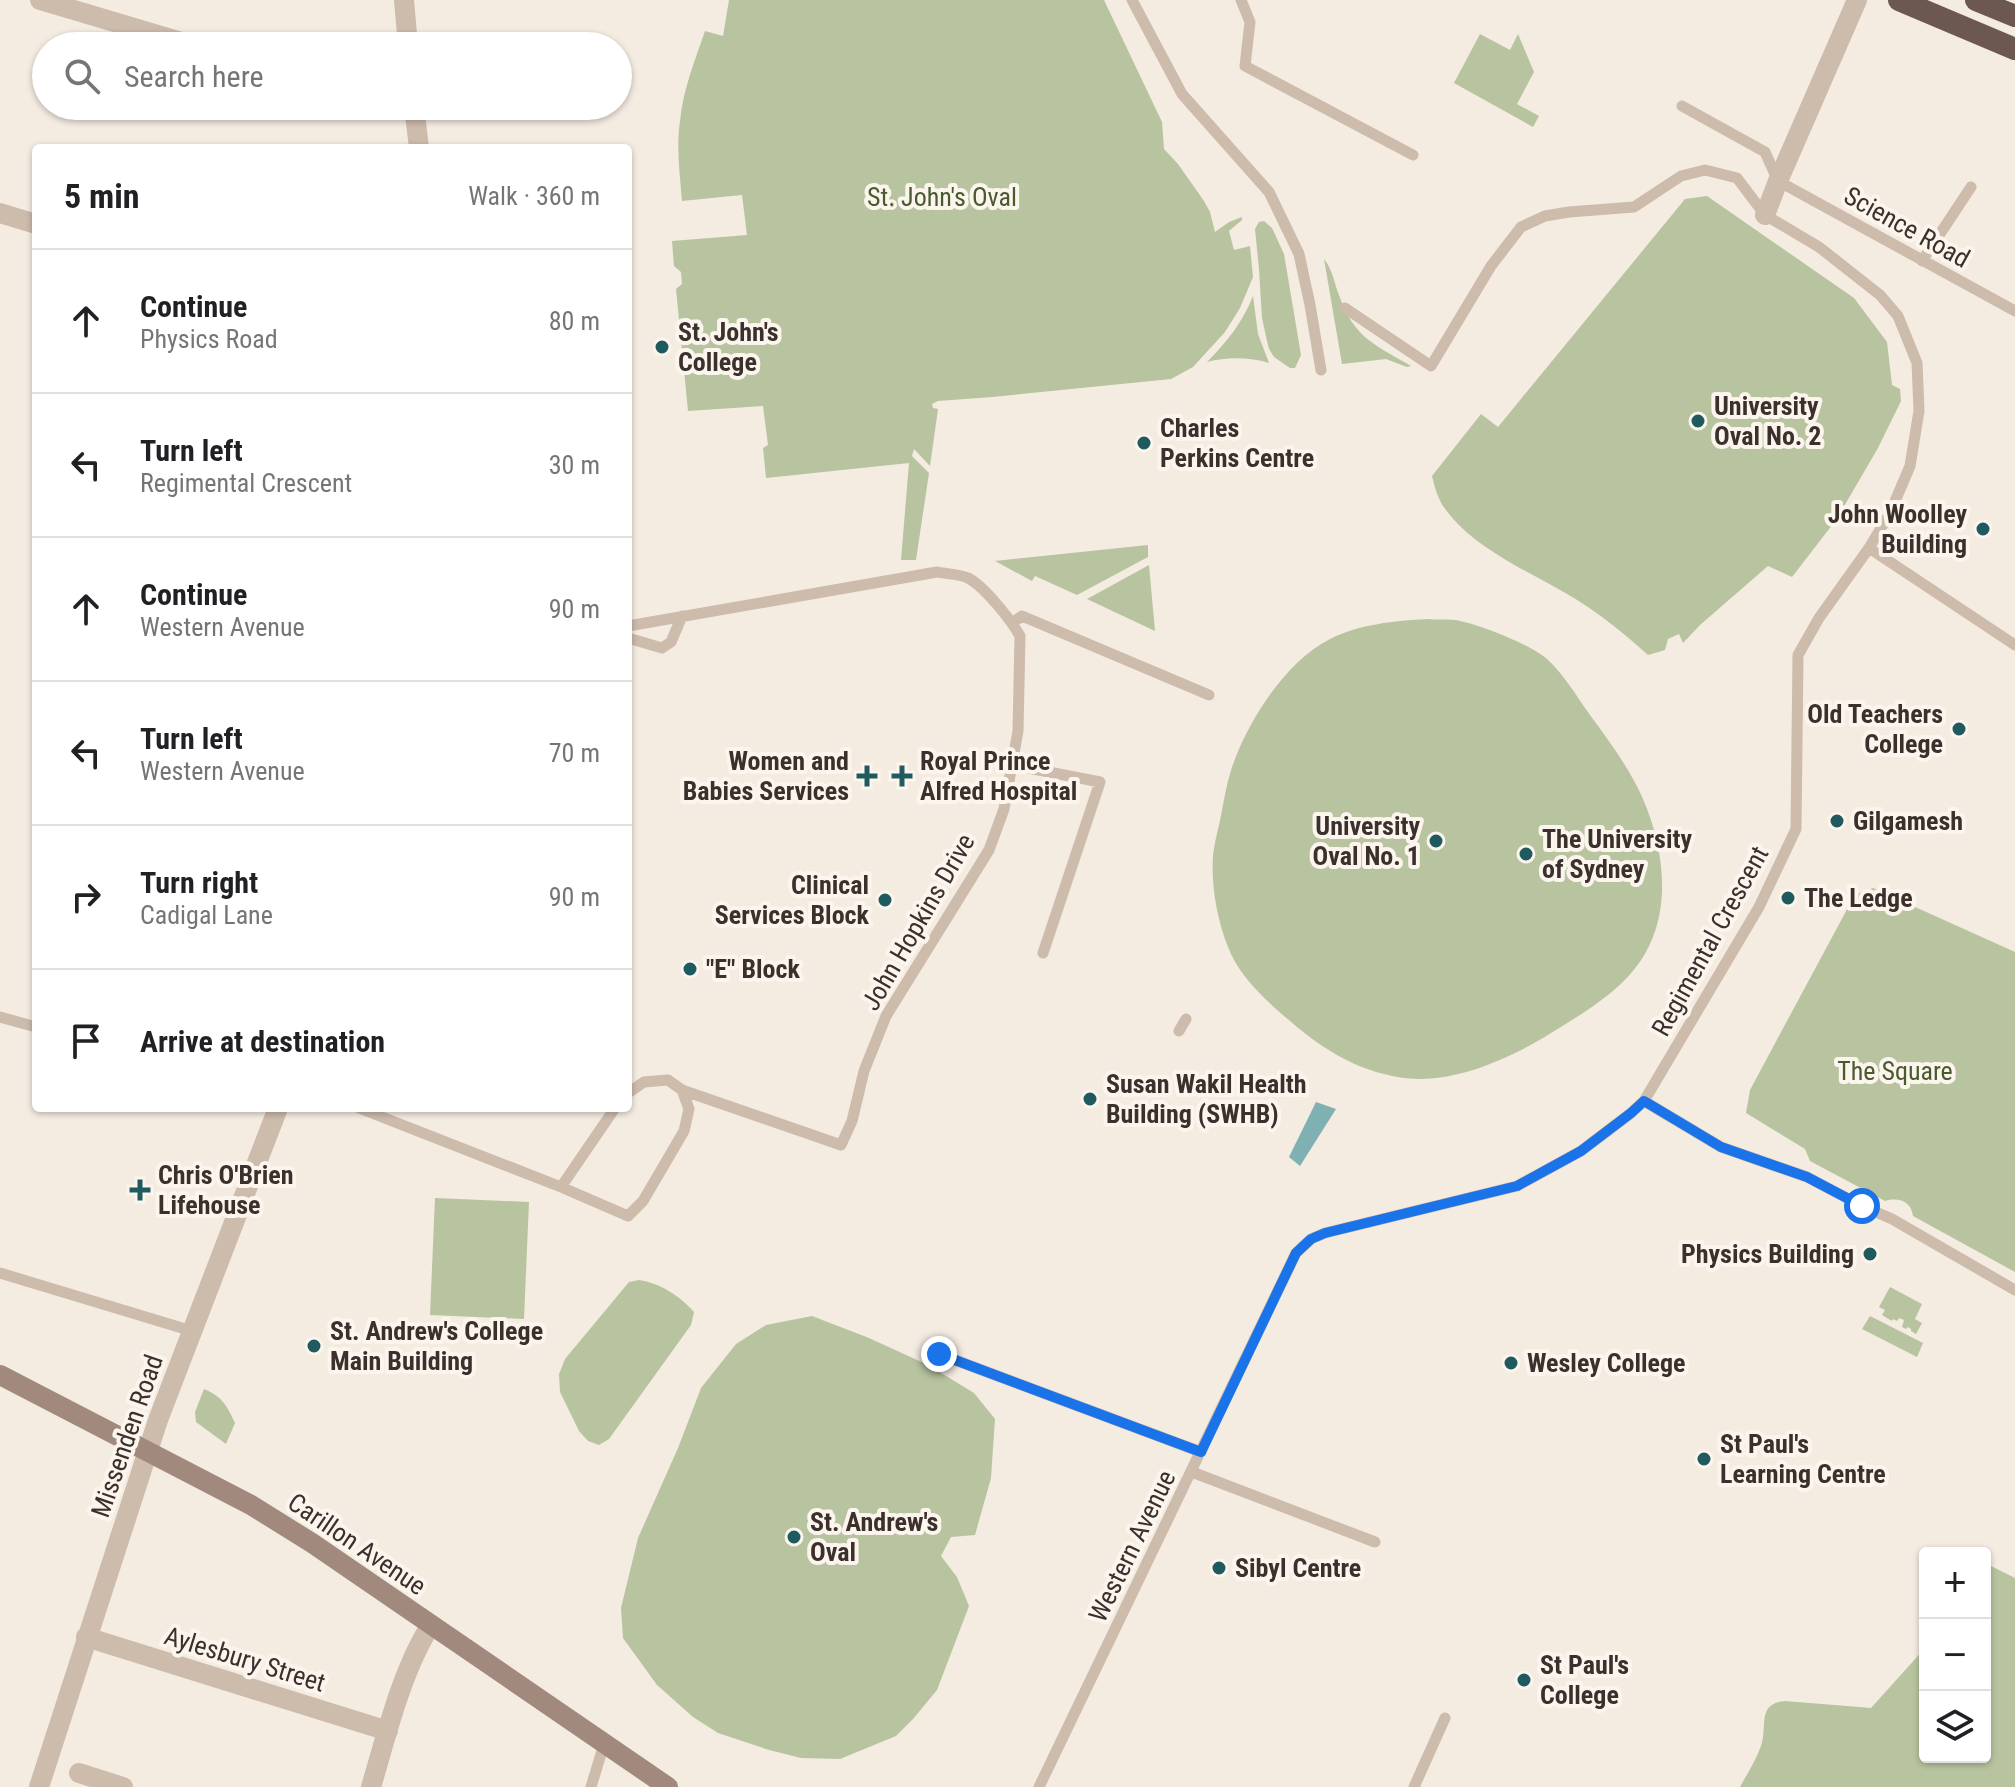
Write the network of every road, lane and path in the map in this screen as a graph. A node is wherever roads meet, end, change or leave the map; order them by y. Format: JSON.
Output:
{"nodes":[{"id":1,"x":40,"y":0,"type":"edge"},
{"id":2,"x":404,"y":0,"type":"edge"},
{"id":3,"x":1132,"y":0,"type":"edge"},
{"id":4,"x":1241,"y":0,"type":"edge"},
{"id":5,"x":1857,"y":0,"type":"edge"},
{"id":6,"x":1899,"y":0,"type":"edge"},
{"id":7,"x":1976,"y":0,"type":"edge"},
{"id":8,"x":2015,"y":16,"type":"edge"},
{"id":9,"x":148,"y":32,"type":"edge"},
{"id":10,"x":407,"y":32,"type":"edge"},
{"id":11,"x":2015,"y":49,"type":"edge"},
{"id":12,"x":1682,"y":106,"type":"dead end"},
{"id":13,"x":412,"y":120,"type":"edge"},
{"id":14,"x":418,"y":144,"type":"edge"},
{"id":15,"x":1413,"y":155,"type":"dead end"},
{"id":16,"x":1778,"y":181,"type":"junction"},
{"id":17,"x":1971,"y":187,"type":"dead end"},
{"id":18,"x":0,"y":213,"type":"edge"},
{"id":19,"x":1765,"y":215,"type":"junction"},
{"id":20,"x":32,"y":223,"type":"edge"},
{"id":21,"x":1922,"y":261,"type":"junction"},
{"id":22,"x":1345,"y":308,"type":"dead end"},
{"id":23,"x":2015,"y":311,"type":"edge"},
{"id":24,"x":1321,"y":370,"type":"dead end"},
{"id":25,"x":1869,"y":548,"type":"junction"},
{"id":26,"x":682,"y":616,"type":"junction"},
{"id":27,"x":1012,"y":623,"type":"junction"},
{"id":28,"x":632,"y":625,"type":"edge"},
{"id":29,"x":632,"y":639,"type":"edge"},
{"id":30,"x":2015,"y":645,"type":"edge"},
{"id":31,"x":1209,"y":695,"type":"dead end"},
{"id":32,"x":1013,"y":765,"type":"junction"},
{"id":33,"x":1043,"y":953,"type":"dead end"},
{"id":34,"x":0,"y":1017,"type":"edge"},
{"id":35,"x":1186,"y":1019,"type":"dead end"},
{"id":36,"x":32,"y":1026,"type":"edge"},
{"id":37,"x":1179,"y":1031,"type":"dead end"},
{"id":38,"x":632,"y":1090,"type":"edge"},
{"id":39,"x":682,"y":1090,"type":"junction"},
{"id":40,"x":1644,"y":1101,"type":"junction"},
{"id":41,"x":276,"y":1112,"type":"edge"},
{"id":42,"x":369,"y":1112,"type":"edge"},
{"id":43,"x":612,"y":1112,"type":"edge"},
{"id":44,"x":1581,"y":1151,"type":"joint"},
{"id":45,"x":561,"y":1187,"type":"junction"},
{"id":46,"x":0,"y":1273,"type":"edge"},
{"id":47,"x":2015,"y":1290,"type":"edge"},
{"id":48,"x":192,"y":1331,"type":"junction"},
{"id":49,"x":939,"y":1354,"type":"dead end"},
{"id":50,"x":0,"y":1375,"type":"edge"},
{"id":51,"x":147,"y":1452,"type":"junction"},
{"id":52,"x":1201,"y":1452,"type":"junction"},
{"id":53,"x":1192,"y":1472,"type":"junction"},
{"id":54,"x":1375,"y":1542,"type":"dead end"},
{"id":55,"x":431,"y":1625,"type":"junction"},
{"id":56,"x":86,"y":1637,"type":"junction"},
{"id":57,"x":1445,"y":1718,"type":"dead end"},
{"id":58,"x":388,"y":1731,"type":"junction"},
{"id":59,"x":604,"y":1744,"type":"junction"},
{"id":60,"x":79,"y":1773,"type":"dead end"},
{"id":61,"x":39,"y":1787,"type":"edge"},
{"id":62,"x":123,"y":1787,"type":"edge"},
{"id":63,"x":371,"y":1787,"type":"edge"},
{"id":64,"x":591,"y":1787,"type":"edge"},
{"id":65,"x":668,"y":1787,"type":"edge"},
{"id":66,"x":1039,"y":1787,"type":"edge"},
{"id":67,"x":1414,"y":1787,"type":"edge"}],
"edges":[{"from":1,"to":9,"type":"street"},
{"from":2,"to":10,"type":"street"},
{"from":3,"to":24,"type":"lane"},
{"from":4,"to":15,"type":"lane"},
{"from":5,"to":16,"type":"street"},
{"from":6,"to":11,"type":"highway"},
{"from":7,"to":8,"type":"highway"},
{"from":12,"to":16,"type":"lane"},
{"from":13,"to":14,"type":"street"},
{"from":16,"to":19,"type":"street"},
{"from":16,"to":21,"type":"lane","name":"Science Road"},
{"from":17,"to":21,"type":"lane"},
{"from":18,"to":20,"type":"street"},
{"from":19,"to":22,"type":"lane","name":"Regimental Crescent"},
{"from":19,"to":25,"type":"lane","name":"Regimental Crescent"},
{"from":21,"to":23,"type":"lane","name":"Science Road"},
{"from":25,"to":30,"type":"lane"},
{"from":25,"to":40,"type":"lane","name":"Regimental Crescent"},
{"from":26,"to":27,"type":"lane"},
{"from":26,"to":28,"type":"lane"},
{"from":26,"to":29,"type":"lane"},
{"from":27,"to":31,"type":"lane"},
{"from":27,"to":32,"type":"lane","name":"John Hopkins Drive"},
{"from":32,"to":33,"type":"lane"},
{"from":32,"to":39,"type":"lane","name":"John Hopkins Drive"},
{"from":34,"to":36,"type":"lane"},
{"from":35,"to":37,"type":"lane"},
{"from":38,"to":39,"type":"lane"},
{"from":39,"to":45,"type":"lane"},
{"from":40,"to":44,"type":"lane","name":"Regimental Crescent"},
{"from":40,"to":47,"type":"lane"},
{"from":41,"to":48,"type":"street","name":"Missenden Road"},
{"from":42,"to":45,"type":"lane"},
{"from":43,"to":45,"type":"lane"},
{"from":44,"to":52,"type":"lane","name":"Western Avenue"},
{"from":46,"to":48,"type":"lane"},
{"from":48,"to":51,"type":"street","name":"Missenden Road"},
{"from":49,"to":52,"type":"lane"},
{"from":50,"to":51,"type":"main road","name":"Carillon Avenue"},
{"from":51,"to":55,"type":"main road","name":"Carillon Avenue"},
{"from":51,"to":56,"type":"street","name":"Missenden Road"},
{"from":52,"to":53,"type":"lane","name":"Western Avenue"},
{"from":53,"to":54,"type":"lane"},
{"from":53,"to":66,"type":"lane","name":"Western Avenue"},
{"from":55,"to":58,"type":"street"},
{"from":55,"to":59,"type":"main road","name":"Carillon Avenue"},
{"from":56,"to":58,"type":"street","name":"Aylesbury Street"},
{"from":56,"to":61,"type":"street","name":"Missenden Road"},
{"from":57,"to":67,"type":"lane"},
{"from":58,"to":63,"type":"street"},
{"from":59,"to":64,"type":"lane"},
{"from":59,"to":65,"type":"main road","name":"Carillon Avenue"},
{"from":60,"to":62,"type":"street"}]}
